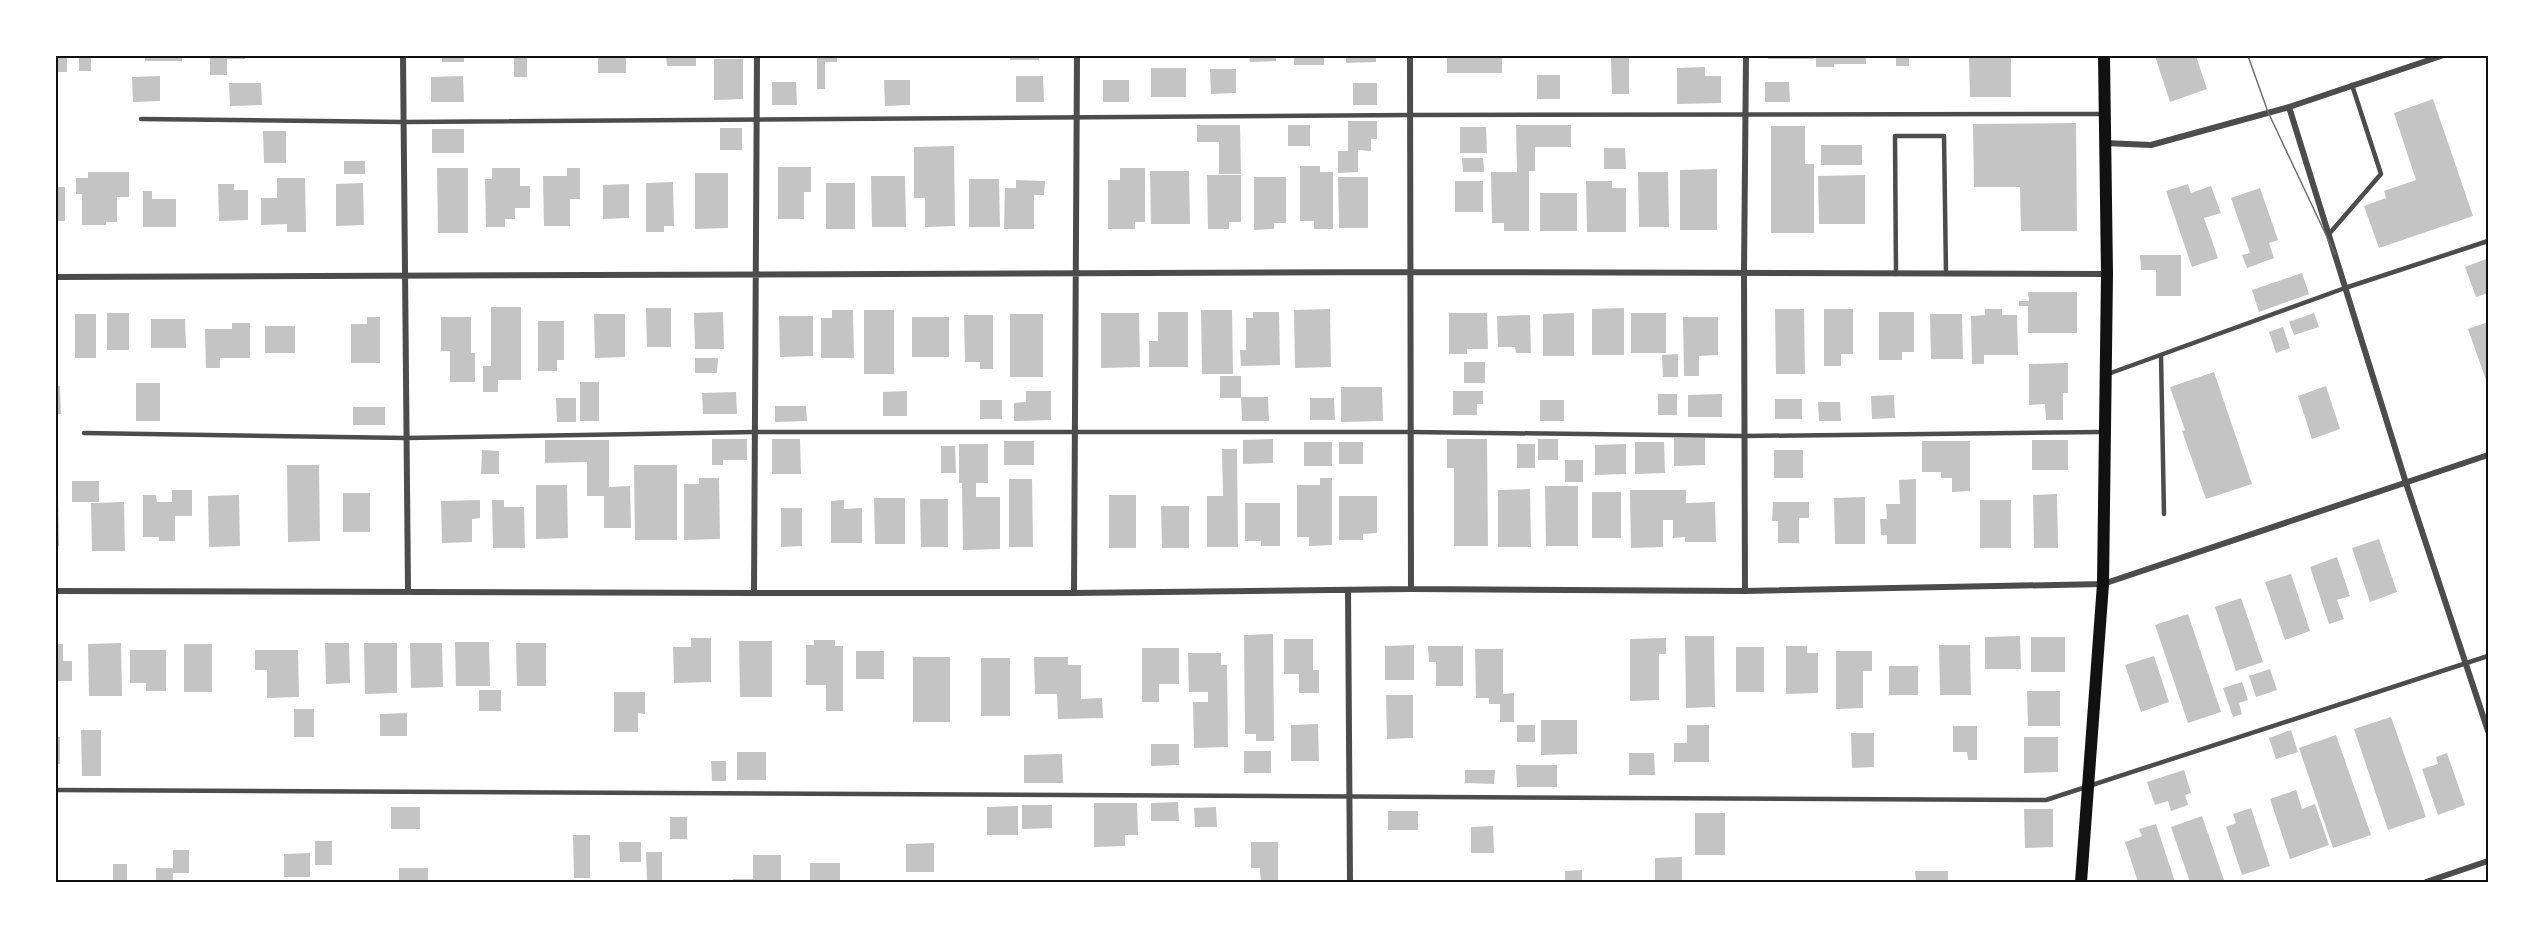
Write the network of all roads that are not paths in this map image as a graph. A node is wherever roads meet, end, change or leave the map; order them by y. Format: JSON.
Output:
{"nodes":[{"id":1,"x":403,"y":56,"type":"edge"},
{"id":2,"x":757,"y":56,"type":"edge"},
{"id":3,"x":1077,"y":56,"type":"edge"},
{"id":4,"x":1410,"y":56,"type":"edge"},
{"id":5,"x":1746,"y":56,"type":"edge"},
{"id":6,"x":2104,"y":56,"type":"edge"},
{"id":7,"x":2441,"y":56,"type":"edge"},
{"id":8,"x":2352,"y":85,"type":"junction"},
{"id":9,"x":2289,"y":106,"type":"junction"},
{"id":10,"x":2104,"y":114,"type":"junction"},
{"id":11,"x":1410,"y":115,"type":"junction"},
{"id":12,"x":1745,"y":115,"type":"junction"},
{"id":13,"x":1077,"y":118,"type":"junction"},
{"id":14,"x":141,"y":119,"type":"dead end"},
{"id":15,"x":757,"y":119,"type":"junction"},
{"id":16,"x":404,"y":122,"type":"junction"},
{"id":17,"x":2104,"y":143,"type":"junction"},
{"id":18,"x":2329,"y":234,"type":"junction"},
{"id":19,"x":2488,"y":241,"type":"edge"},
{"id":20,"x":1411,"y":272,"type":"junction"},
{"id":21,"x":1077,"y":274,"type":"junction"},
{"id":22,"x":1744,"y":274,"type":"junction"},
{"id":23,"x":1896,"y":274,"type":"junction"},
{"id":24,"x":1946,"y":274,"type":"junction"},
{"id":25,"x":2107,"y":274,"type":"junction"},
{"id":26,"x":756,"y":275,"type":"junction"},
{"id":27,"x":405,"y":276,"type":"junction"},
{"id":28,"x":56,"y":277,"type":"edge"},
{"id":29,"x":2345,"y":288,"type":"junction"},
{"id":30,"x":2161,"y":356,"type":"junction"},
{"id":31,"x":2106,"y":375,"type":"junction"},
{"id":32,"x":755,"y":432,"type":"junction"},
{"id":33,"x":1411,"y":432,"type":"junction"},
{"id":34,"x":2105,"y":432,"type":"junction"},
{"id":35,"x":84,"y":433,"type":"dead end"},
{"id":36,"x":1075,"y":433,"type":"junction"},
{"id":37,"x":1744,"y":436,"type":"junction"},
{"id":38,"x":406,"y":438,"type":"junction"},
{"id":39,"x":2488,"y":455,"type":"edge"},
{"id":40,"x":2406,"y":483,"type":"junction"},
{"id":41,"x":2164,"y":514,"type":"dead end"},
{"id":42,"x":2103,"y":584,"type":"junction"},
{"id":43,"x":1411,"y":589,"type":"junction"},
{"id":44,"x":1348,"y":590,"type":"junction"},
{"id":45,"x":56,"y":591,"type":"edge"},
{"id":46,"x":408,"y":591,"type":"junction"},
{"id":47,"x":1745,"y":591,"type":"junction"},
{"id":48,"x":754,"y":593,"type":"junction"},
{"id":49,"x":1074,"y":593,"type":"junction"},
{"id":50,"x":2488,"y":656,"type":"edge"},
{"id":51,"x":2466,"y":663,"type":"junction"},
{"id":52,"x":2488,"y":731,"type":"edge"},
{"id":53,"x":2088,"y":788,"type":"junction"},
{"id":54,"x":56,"y":790,"type":"edge"},
{"id":55,"x":1350,"y":798,"type":"junction"},
{"id":56,"x":2488,"y":861,"type":"edge"},
{"id":57,"x":1350,"y":882,"type":"edge"},
{"id":58,"x":2081,"y":882,"type":"edge"},
{"id":59,"x":2426,"y":882,"type":"edge"}],
"edges":[{"from":1,"to":16,"type":"street"},
{"from":2,"to":15,"type":"street"},
{"from":3,"to":13,"type":"street"},
{"from":4,"to":11,"type":"street"},
{"from":5,"to":12,"type":"street"},
{"from":6,"to":10,"type":"main road"},
{"from":7,"to":8,"type":"street"},
{"from":8,"to":9,"type":"street"},
{"from":8,"to":18,"type":"lane"},
{"from":9,"to":17,"type":"street"},
{"from":9,"to":18,"type":"street"},
{"from":10,"to":12,"type":"lane"},
{"from":10,"to":17,"type":"main road"},
{"from":11,"to":12,"type":"lane"},
{"from":11,"to":13,"type":"lane"},
{"from":11,"to":20,"type":"street"},
{"from":12,"to":22,"type":"street"},
{"from":13,"to":15,"type":"lane"},
{"from":13,"to":21,"type":"street"},
{"from":14,"to":16,"type":"lane"},
{"from":15,"to":16,"type":"lane"},
{"from":15,"to":26,"type":"street"},
{"from":16,"to":27,"type":"street"},
{"from":17,"to":25,"type":"main road"},
{"from":18,"to":29,"type":"street"},
{"from":19,"to":29,"type":"lane"},
{"from":20,"to":21,"type":"street"},
{"from":20,"to":22,"type":"street"},
{"from":20,"to":33,"type":"street"},
{"from":21,"to":26,"type":"street"},
{"from":21,"to":36,"type":"street"},
{"from":22,"to":23,"type":"street"},
{"from":22,"to":37,"type":"street"},
{"from":23,"to":24,"type":"street"},
{"from":23,"to":24,"type":"lane"},
{"from":24,"to":25,"type":"street"},
{"from":25,"to":31,"type":"main road"},
{"from":26,"to":27,"type":"street"},
{"from":26,"to":32,"type":"street"},
{"from":27,"to":28,"type":"street"},
{"from":27,"to":38,"type":"street"},
{"from":29,"to":30,"type":"lane"},
{"from":29,"to":40,"type":"street"},
{"from":30,"to":31,"type":"lane"},
{"from":30,"to":41,"type":"lane"},
{"from":31,"to":34,"type":"main road"},
{"from":32,"to":36,"type":"lane"},
{"from":32,"to":38,"type":"lane"},
{"from":32,"to":48,"type":"street"},
{"from":33,"to":36,"type":"lane"},
{"from":33,"to":37,"type":"lane"},
{"from":33,"to":43,"type":"street"},
{"from":34,"to":37,"type":"lane"},
{"from":34,"to":42,"type":"main road"},
{"from":35,"to":38,"type":"lane"},
{"from":36,"to":49,"type":"street"},
{"from":37,"to":47,"type":"street"},
{"from":38,"to":46,"type":"street"},
{"from":39,"to":40,"type":"street"},
{"from":40,"to":42,"type":"street"},
{"from":40,"to":51,"type":"street"},
{"from":42,"to":47,"type":"street"},
{"from":42,"to":53,"type":"main road"},
{"from":43,"to":44,"type":"street"},
{"from":43,"to":47,"type":"street"},
{"from":44,"to":49,"type":"street"},
{"from":44,"to":55,"type":"street"},
{"from":45,"to":46,"type":"street"},
{"from":46,"to":48,"type":"street"},
{"from":48,"to":49,"type":"street"},
{"from":50,"to":51,"type":"lane"},
{"from":51,"to":52,"type":"street"},
{"from":51,"to":53,"type":"lane"},
{"from":53,"to":55,"type":"lane"},
{"from":53,"to":58,"type":"main road"},
{"from":54,"to":55,"type":"lane"},
{"from":55,"to":57,"type":"street"},
{"from":56,"to":59,"type":"street"}]}
